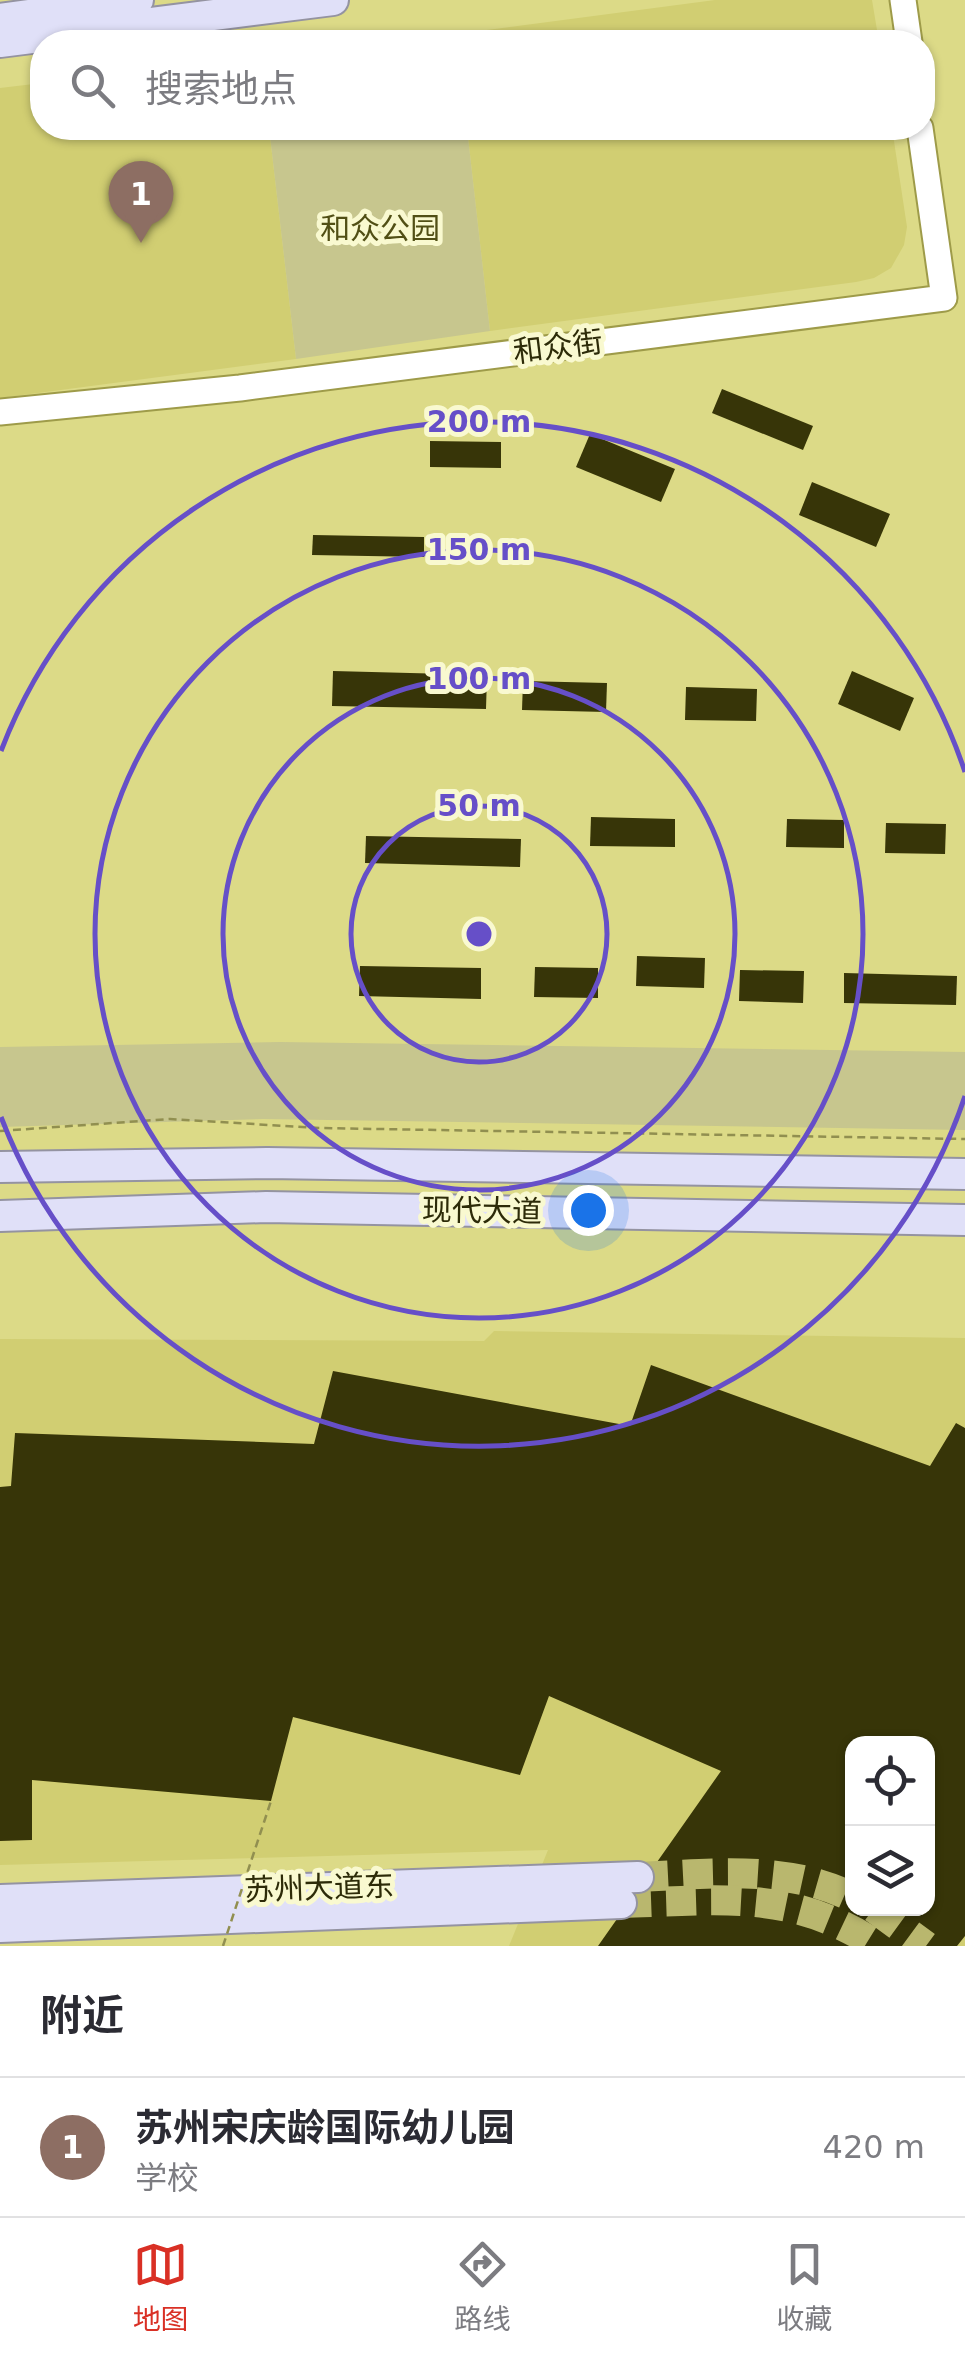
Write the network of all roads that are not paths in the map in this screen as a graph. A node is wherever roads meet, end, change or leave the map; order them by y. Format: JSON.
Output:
{"nodes":[{"id":1,"x":138,"y":0,"type":"edge"},
{"id":2,"x":333,"y":0,"type":"edge"},
{"id":3,"x":903,"y":0,"type":"edge"},
{"id":4,"x":0,"y":19,"type":"edge"},
{"id":5,"x":95,"y":30,"type":"edge"},
{"id":6,"x":907,"y":30,"type":"edge"},
{"id":7,"x":30,"y":38,"type":"edge"},
{"id":8,"x":0,"y":42,"type":"edge"},
{"id":9,"x":922,"y":140,"type":"edge"},
{"id":10,"x":0,"y":412,"type":"edge"},
{"id":11,"x":0,"y":1167,"type":"edge"},
{"id":12,"x":965,"y":1174,"type":"edge"},
{"id":13,"x":0,"y":1216,"type":"edge"},
{"id":14,"x":965,"y":1220,"type":"edge"},
{"id":15,"x":0,"y":1900,"type":"edge"},
{"id":16,"x":0,"y":1927,"type":"edge"}],
"edges":[{"from":1,"to":4,"type":"main road"},
{"from":2,"to":5,"type":"main road"},
{"from":3,"to":6,"type":"street"},
{"from":7,"to":8,"type":"main road"},
{"from":9,"to":10,"type":"street","name":"和众街"},
{"from":11,"to":12,"type":"main road","name":"现代大道"},
{"from":13,"to":14,"type":"main road","name":"现代大道"},
{"from":15,"to":16,"type":"main road","name":"苏州大道东"}]}
